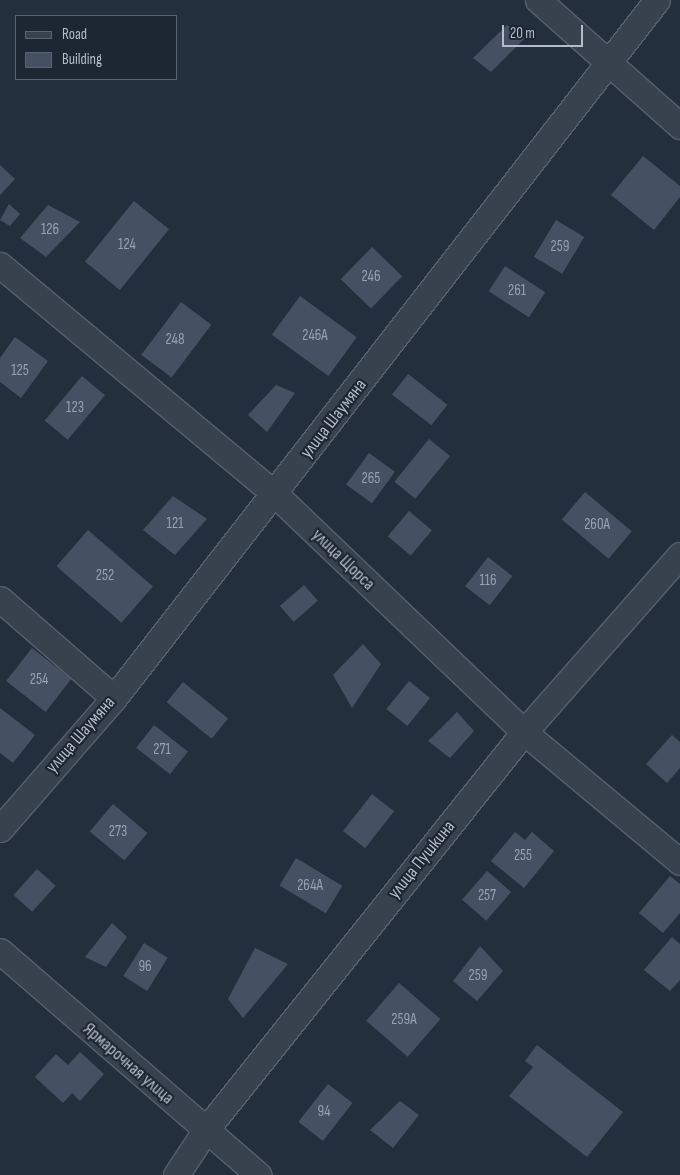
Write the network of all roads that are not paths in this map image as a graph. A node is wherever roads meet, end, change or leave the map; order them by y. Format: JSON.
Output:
{"nodes":[{"id":1,"x":538,"y":0,"type":"edge"},
{"id":2,"x":658,"y":0,"type":"edge"},
{"id":3,"x":610,"y":63,"type":"junction"},
{"id":4,"x":680,"y":126,"type":"edge"},
{"id":5,"x":0,"y":265,"type":"edge"},
{"id":6,"x":275,"y":494,"type":"junction"},
{"id":7,"x":680,"y":555,"type":"edge"},
{"id":8,"x":0,"y":599,"type":"edge"},
{"id":9,"x":114,"y":698,"type":"junction"},
{"id":10,"x":524,"y":732,"type":"junction"},
{"id":11,"x":0,"y":829,"type":"edge"},
{"id":12,"x":680,"y":862,"type":"edge"},
{"id":13,"x":0,"y":951,"type":"edge"},
{"id":14,"x":204,"y":1131,"type":"junction"},
{"id":15,"x":176,"y":1175,"type":"edge"},
{"id":16,"x":259,"y":1175,"type":"edge"}],
"edges":[{"from":1,"to":3,"type":"street"},
{"from":2,"to":3,"type":"street","name":"улица Шаумяна"},
{"from":3,"to":4,"type":"street"},
{"from":3,"to":6,"type":"street","name":"улица Шаумяна"},
{"from":5,"to":6,"type":"street","name":"улица Щорса"},
{"from":6,"to":9,"type":"street","name":"улица Шаумяна"},
{"from":6,"to":10,"type":"street","name":"улица Щорса"},
{"from":7,"to":10,"type":"street","name":"улица Пушкина"},
{"from":8,"to":9,"type":"street"},
{"from":9,"to":11,"type":"street","name":"улица Шаумяна"},
{"from":10,"to":12,"type":"street","name":"улица Щорса"},
{"from":10,"to":14,"type":"street","name":"улица Пушкина"},
{"from":13,"to":14,"type":"street","name":"Ярмарочная улица"},
{"from":14,"to":15,"type":"street","name":"улица Пушкина"},
{"from":14,"to":16,"type":"street","name":"Ярмарочная улица"}]}
